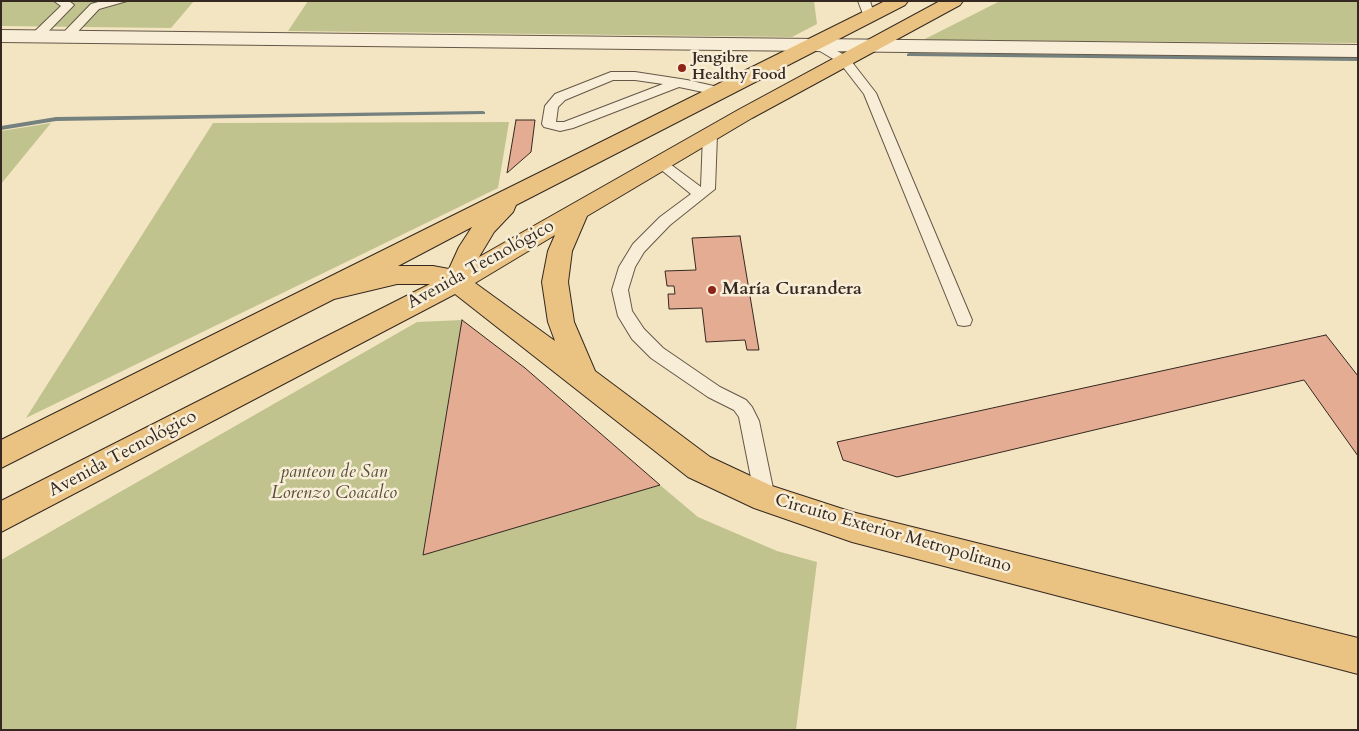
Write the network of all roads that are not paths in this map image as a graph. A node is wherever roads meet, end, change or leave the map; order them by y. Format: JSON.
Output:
{"nodes":[{"id":1,"x":59,"y":1,"type":"edge"},
{"id":2,"x":122,"y":1,"type":"edge"},
{"id":3,"x":899,"y":1,"type":"edge"},
{"id":4,"x":954,"y":1,"type":"edge"},
{"id":5,"x":866,"y":9,"type":"edge"},
{"id":6,"x":1,"y":36,"type":"edge"},
{"id":7,"x":37,"y":36,"type":"junction"},
{"id":8,"x":66,"y":37,"type":"junction"},
{"id":9,"x":817,"y":44,"type":"junction"},
{"id":10,"x":872,"y":45,"type":"junction"},
{"id":11,"x":1358,"y":51,"type":"edge"},
{"id":12,"x":844,"y":60,"type":"junction"},
{"id":13,"x":677,"y":83,"type":"junction"},
{"id":14,"x":722,"y":92,"type":"junction"},
{"id":15,"x":710,"y":135,"type":"junction"},
{"id":16,"x":661,"y":164,"type":"junction"},
{"id":17,"x":526,"y":190,"type":"junction"},
{"id":18,"x":701,"y":194,"type":"junction"},
{"id":19,"x":578,"y":210,"type":"junction"},
{"id":20,"x":456,"y":282,"type":"junction"},
{"id":21,"x":322,"y":292,"type":"junction"},
{"id":22,"x":964,"y":320,"type":"dead end"},
{"id":23,"x":583,"y":377,"type":"junction"},
{"id":24,"x":1,"y":455,"type":"edge"},
{"id":25,"x":765,"y":498,"type":"junction"},
{"id":26,"x":1,"y":517,"type":"edge"},
{"id":27,"x":1358,"y":656,"type":"edge"}],
"edges":[{"from":1,"to":7,"type":"lane"},
{"from":2,"to":8,"type":"lane"},
{"from":3,"to":5,"type":"main road"},
{"from":4,"to":10,"type":"main road","name":"Avenida Tecnológico"},
{"from":5,"to":9,"type":"main road"},
{"from":6,"to":7,"type":"street"},
{"from":7,"to":8,"type":"street"},
{"from":8,"to":9,"type":"street"},
{"from":9,"to":10,"type":"street"},
{"from":9,"to":12,"type":"lane"},
{"from":9,"to":14,"type":"main road"},
{"from":10,"to":11,"type":"street"},
{"from":10,"to":12,"type":"main road","name":"Avenida Tecnológico"},
{"from":12,"to":15,"type":"main road","name":"Avenida Tecnológico"},
{"from":12,"to":22,"type":"lane"},
{"from":13,"to":13,"type":"lane"},
{"from":13,"to":14,"type":"lane"},
{"from":14,"to":17,"type":"main road"},
{"from":15,"to":16,"type":"main road","name":"Avenida Tecnológico"},
{"from":15,"to":18,"type":"lane"},
{"from":16,"to":18,"type":"lane"},
{"from":16,"to":19,"type":"main road","name":"Avenida Tecnológico"},
{"from":17,"to":20,"type":"main road"},
{"from":17,"to":21,"type":"main road"},
{"from":18,"to":25,"type":"lane"},
{"from":19,"to":20,"type":"main road","name":"Avenida Tecnológico"},
{"from":19,"to":23,"type":"main road"},
{"from":20,"to":21,"type":"main road","name":"Circuito Exterior Metropolitano"},
{"from":20,"to":23,"type":"main road","name":"Circuito Exterior Metropolitano"},
{"from":20,"to":26,"type":"main road","name":"Avenida Tecnológico"},
{"from":21,"to":24,"type":"main road"},
{"from":23,"to":25,"type":"main road","name":"Circuito Exterior Metropolitano"},
{"from":25,"to":27,"type":"main road","name":"Circuito Exterior Metropolitano"}]}
